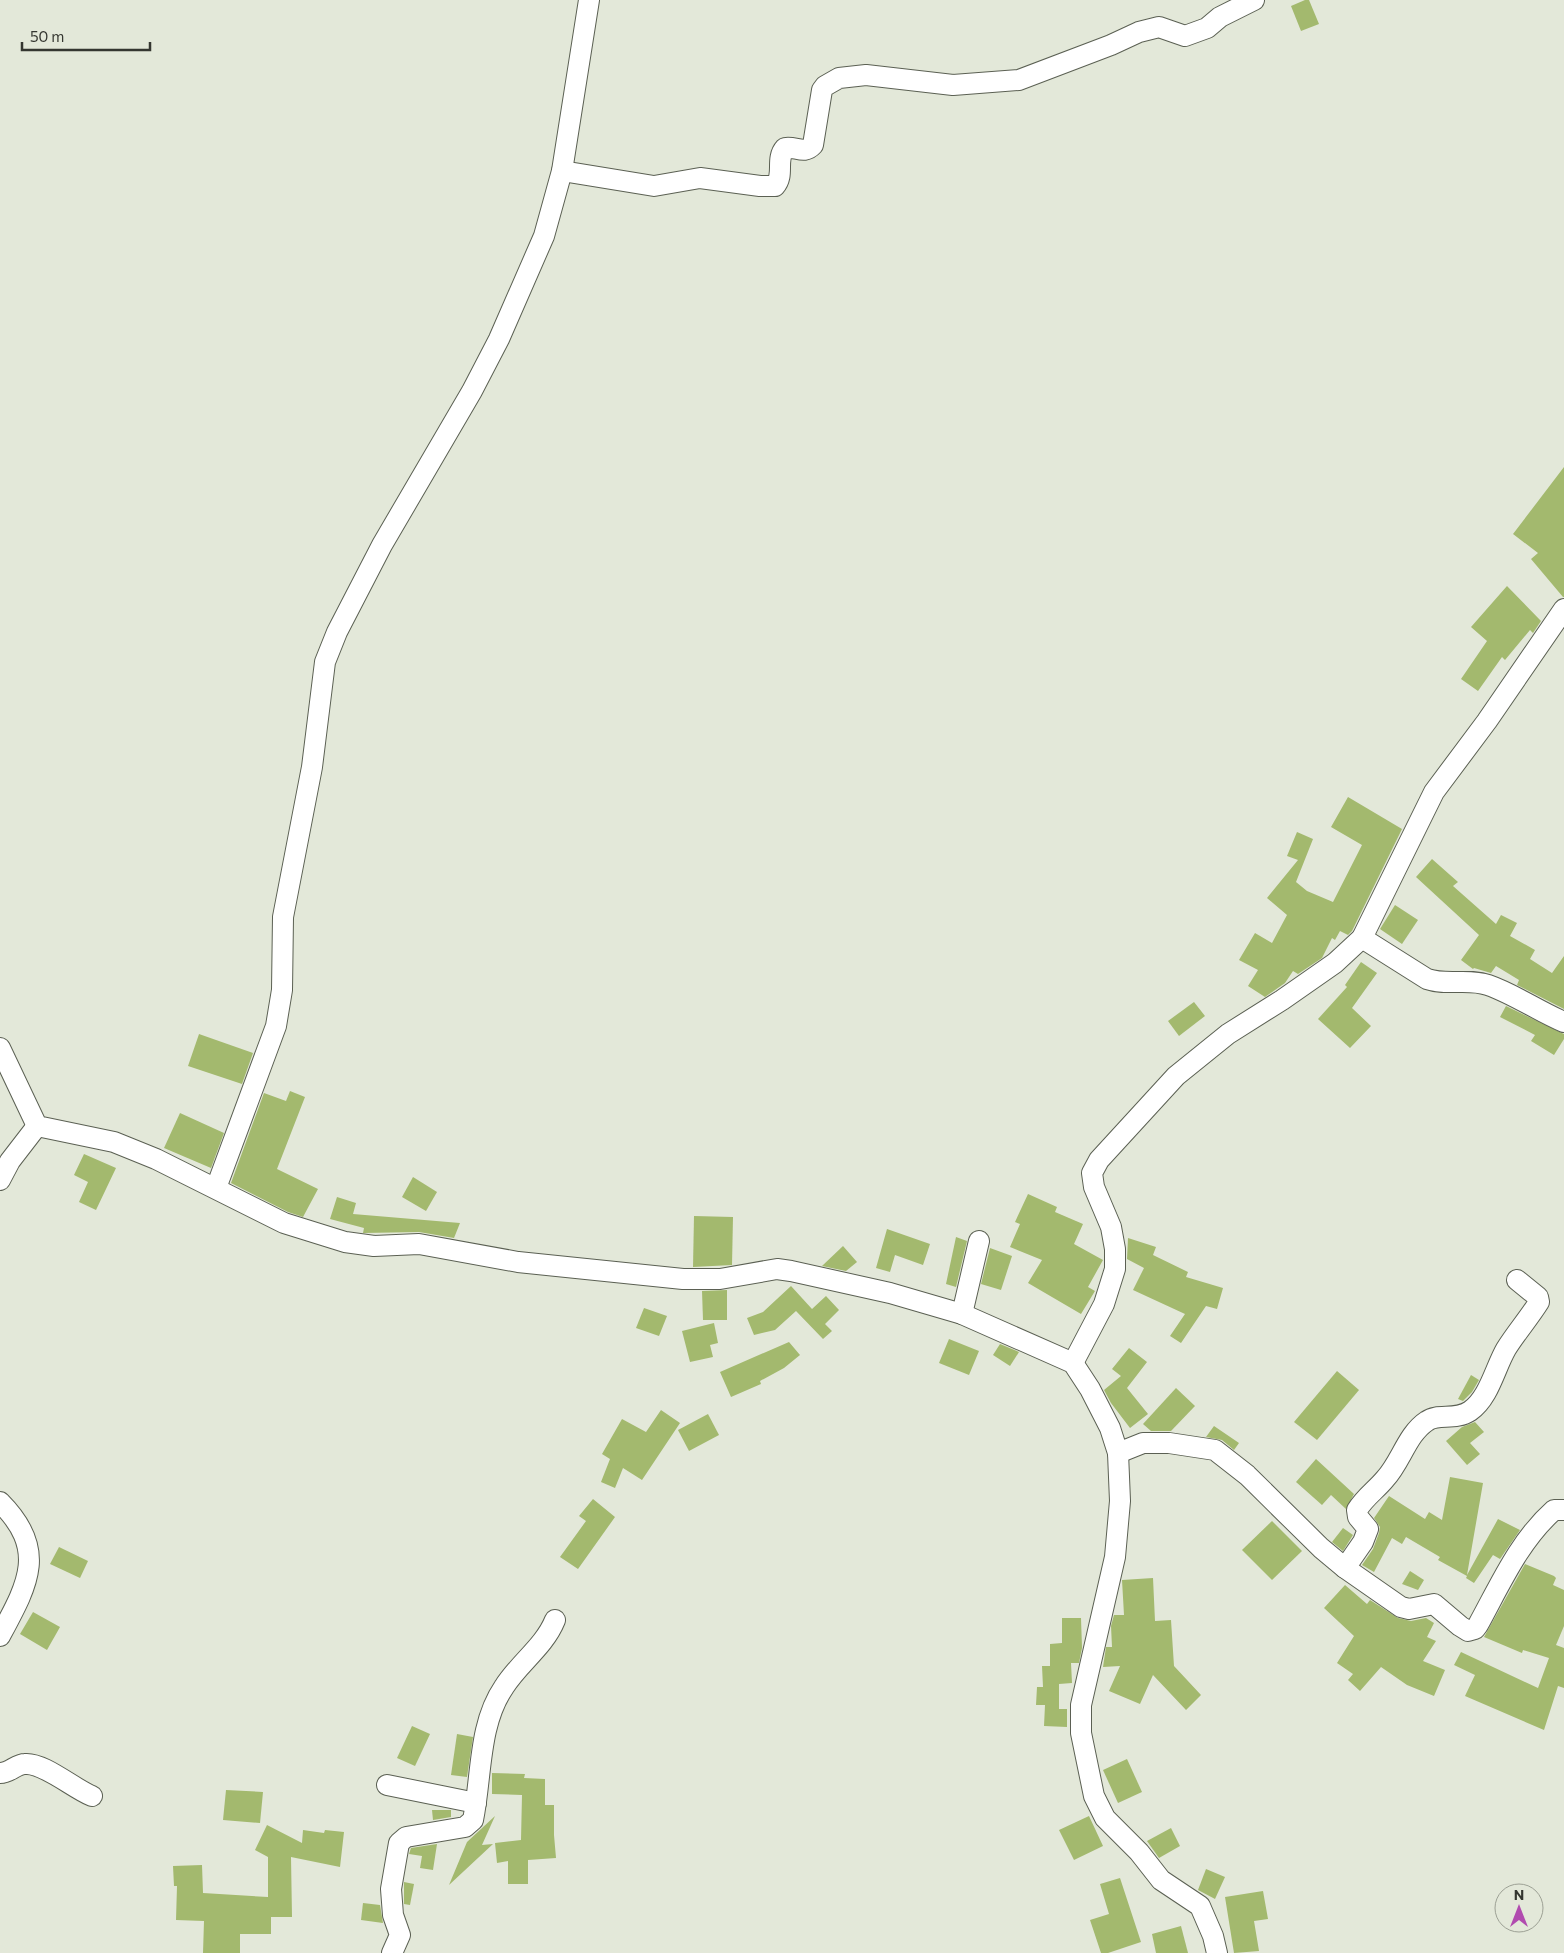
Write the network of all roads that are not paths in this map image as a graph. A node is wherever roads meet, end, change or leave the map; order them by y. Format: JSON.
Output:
{"nodes":[{"id":1,"x":589,"y":0,"type":"edge"},
{"id":2,"x":1254,"y":0,"type":"edge"},
{"id":3,"x":562,"y":171,"type":"junction"},
{"id":4,"x":1564,"y":609,"type":"edge"},
{"id":5,"x":1362,"y":938,"type":"junction"},
{"id":6,"x":1564,"y":1022,"type":"edge"},
{"id":7,"x":0,"y":1048,"type":"edge"},
{"id":8,"x":37,"y":1126,"type":"junction"},
{"id":9,"x":0,"y":1180,"type":"edge"},
{"id":10,"x":216,"y":1188,"type":"junction"},
{"id":11,"x":979,"y":1241,"type":"dead end"},
{"id":12,"x":1517,"y":1280,"type":"dead end"},
{"id":13,"x":962,"y":1314,"type":"junction"},
{"id":14,"x":1073,"y":1364,"type":"junction"},
{"id":15,"x":1118,"y":1453,"type":"junction"},
{"id":16,"x":0,"y":1502,"type":"edge"},
{"id":17,"x":1564,"y":1510,"type":"edge"},
{"id":18,"x":1345,"y":1568,"type":"junction"},
{"id":19,"x":555,"y":1620,"type":"dead end"},
{"id":20,"x":0,"y":1636,"type":"edge"},
{"id":21,"x":0,"y":1773,"type":"edge"},
{"id":22,"x":387,"y":1785,"type":"dead end"},
{"id":23,"x":92,"y":1796,"type":"dead end"},
{"id":24,"x":476,"y":1803,"type":"junction"},
{"id":25,"x":392,"y":1953,"type":"edge"},
{"id":26,"x":1217,"y":1953,"type":"edge"}],
"edges":[{"from":1,"to":3,"type":"street"},
{"from":2,"to":3,"type":"street"},
{"from":3,"to":10,"type":"street"},
{"from":4,"to":5,"type":"street"},
{"from":5,"to":6,"type":"street"},
{"from":5,"to":14,"type":"street"},
{"from":7,"to":8,"type":"street"},
{"from":8,"to":9,"type":"street"},
{"from":8,"to":10,"type":"street"},
{"from":10,"to":13,"type":"street"},
{"from":11,"to":13,"type":"street"},
{"from":12,"to":18,"type":"street"},
{"from":13,"to":14,"type":"street"},
{"from":14,"to":15,"type":"street"},
{"from":15,"to":18,"type":"street"},
{"from":15,"to":26,"type":"street"},
{"from":16,"to":20,"type":"street"},
{"from":17,"to":18,"type":"street"},
{"from":19,"to":24,"type":"street"},
{"from":21,"to":23,"type":"street"},
{"from":22,"to":24,"type":"street"},
{"from":24,"to":25,"type":"street"}]}
